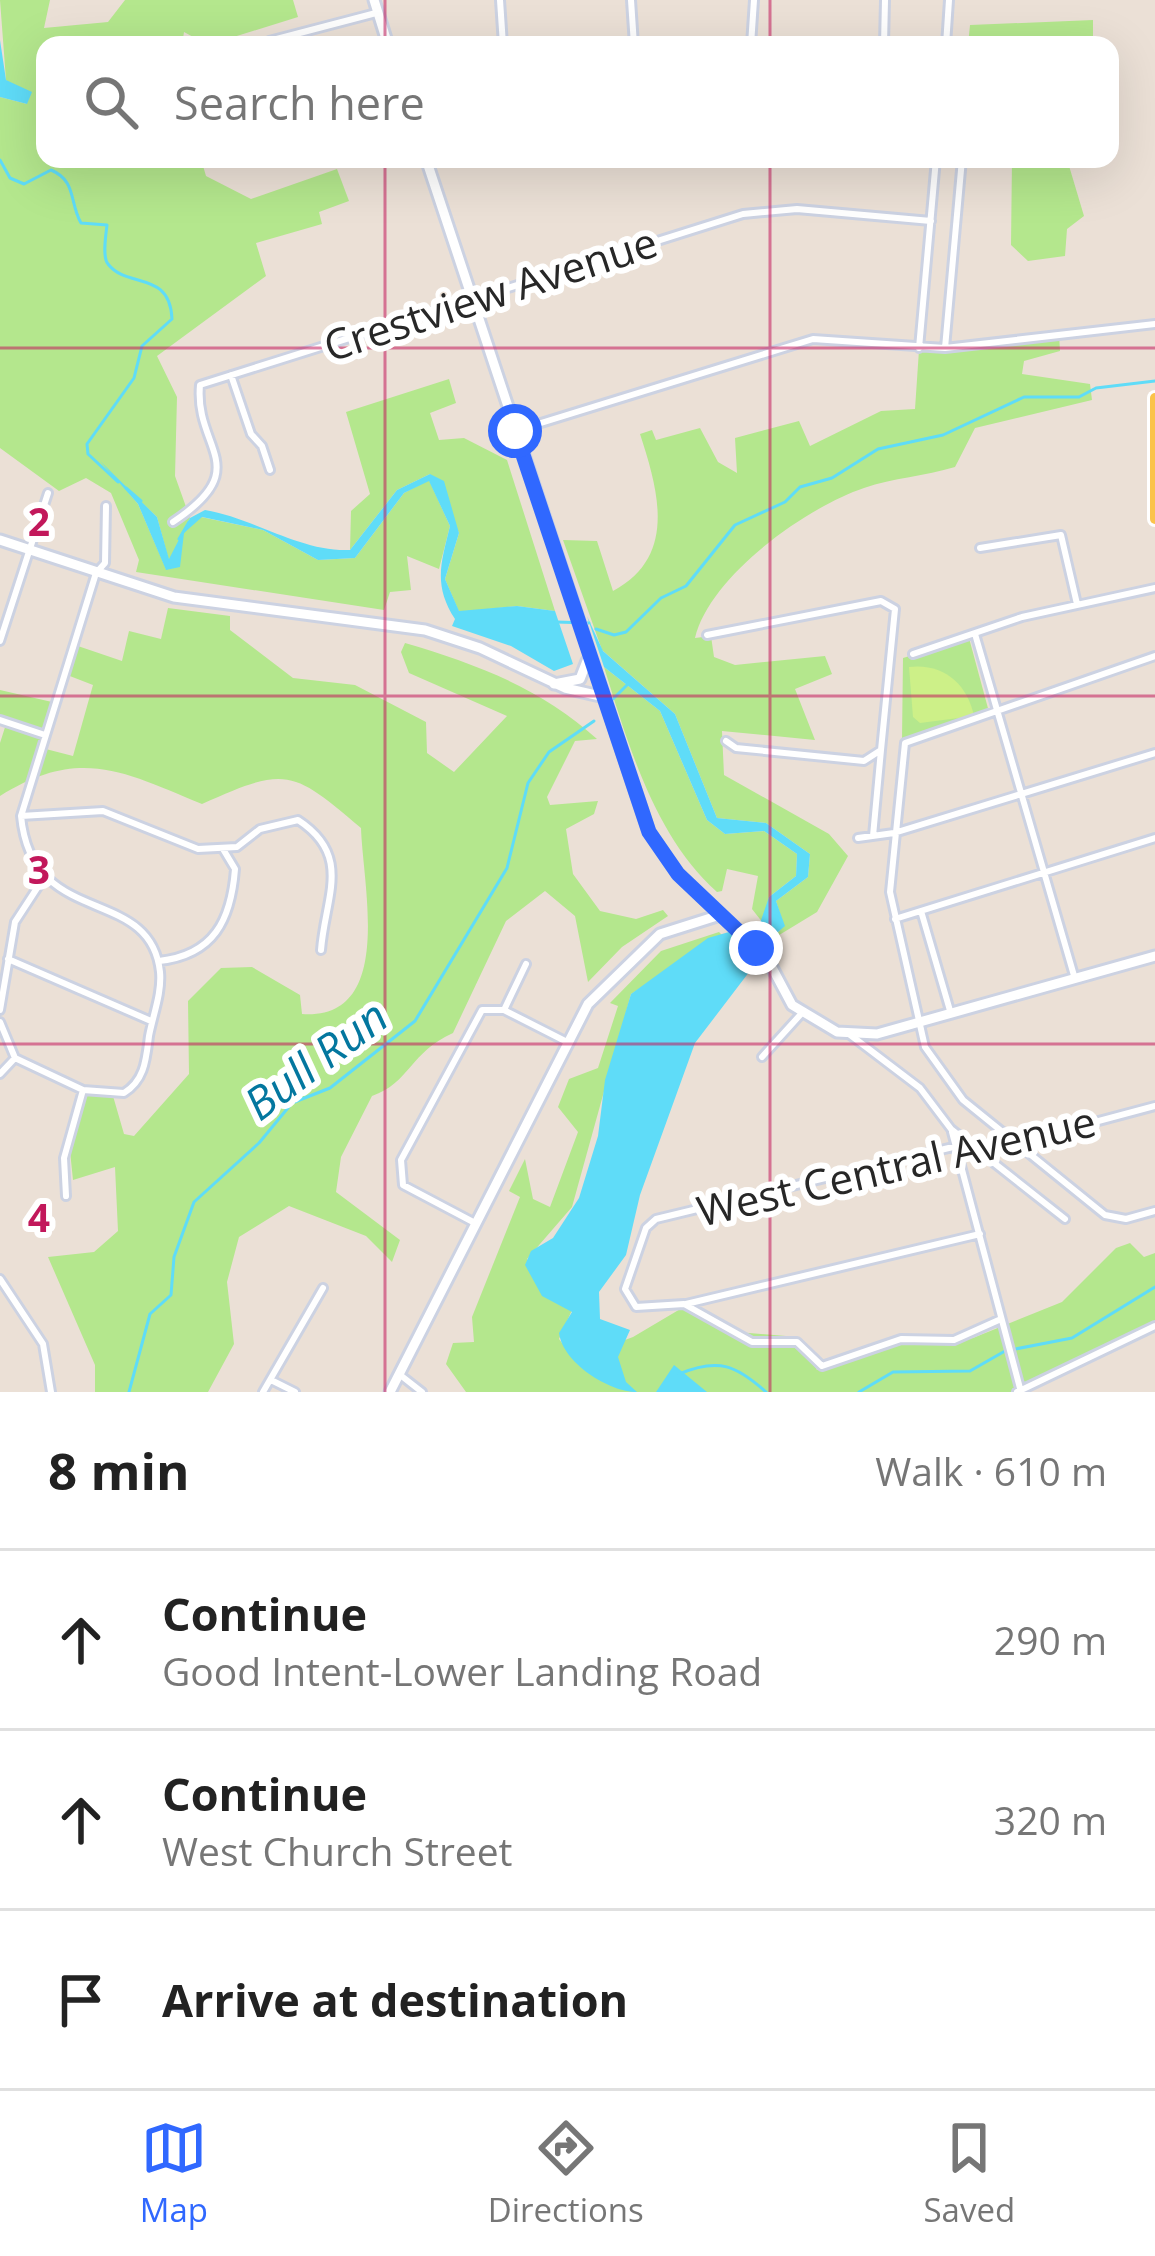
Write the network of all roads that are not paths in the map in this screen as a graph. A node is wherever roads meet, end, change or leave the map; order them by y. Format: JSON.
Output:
{"nodes":[{"id":1,"x":374,"y":0,"type":"edge"},
{"id":2,"x":500,"y":0,"type":"edge"},
{"id":3,"x":631,"y":0,"type":"edge"},
{"id":4,"x":754,"y":0,"type":"edge"},
{"id":5,"x":884,"y":0,"type":"edge"},
{"id":6,"x":949,"y":0,"type":"edge"},
{"id":7,"x":378,"y":12,"type":"junction"},
{"id":8,"x":285,"y":36,"type":"edge"},
{"id":9,"x":385,"y":36,"type":"edge"},
{"id":10,"x":502,"y":36,"type":"edge"},
{"id":11,"x":633,"y":36,"type":"edge"},
{"id":12,"x":752,"y":36,"type":"edge"},
{"id":13,"x":884,"y":36,"type":"edge"},
{"id":14,"x":947,"y":36,"type":"edge"},
{"id":15,"x":429,"y":168,"type":"edge"},
{"id":16,"x":935,"y":168,"type":"edge"},
{"id":17,"x":961,"y":168,"type":"edge"},
{"id":18,"x":931,"y":221,"type":"junction"},
{"id":19,"x":472,"y":298,"type":"junction"},
{"id":20,"x":1155,"y":324,"type":"edge"},
{"id":21,"x":920,"y":348,"type":"junction"},
{"id":22,"x":945,"y":348,"type":"junction"},
{"id":23,"x":232,"y":375,"type":"junction"},
{"id":24,"x":1155,"y":398,"type":"edge"},
{"id":25,"x":515,"y":431,"type":"junction"},
{"id":26,"x":1154,"y":445,"type":"edge"},
{"id":27,"x":270,"y":470,"type":"dead end"},
{"id":28,"x":48,"y":493,"type":"dead end"},
{"id":29,"x":106,"y":506,"type":"dead end"},
{"id":30,"x":177,"y":519,"type":"dead end"},
{"id":31,"x":1155,"y":519,"type":"edge"},
{"id":32,"x":0,"y":540,"type":"edge"},
{"id":33,"x":980,"y":548,"type":"dead end"},
{"id":34,"x":33,"y":551,"type":"junction"},
{"id":35,"x":96,"y":573,"type":"junction"},
{"id":36,"x":1155,"y":588,"type":"edge"},
{"id":37,"x":1077,"y":604,"type":"junction"},
{"id":38,"x":976,"y":634,"type":"junction"},
{"id":39,"x":707,"y":635,"type":"dead end"},
{"id":40,"x":0,"y":641,"type":"edge"},
{"id":41,"x":913,"y":654,"type":"dead end"},
{"id":42,"x":587,"y":655,"type":"junction"},
{"id":43,"x":1155,"y":656,"type":"edge"},
{"id":44,"x":554,"y":684,"type":"junction"},
{"id":45,"x":600,"y":696,"type":"junction"},
{"id":46,"x":998,"y":710,"type":"junction"},
{"id":47,"x":0,"y":720,"type":"edge"},
{"id":48,"x":44,"y":735,"type":"junction"},
{"id":49,"x":726,"y":741,"type":"dead end"},
{"id":50,"x":880,"y":750,"type":"junction"},
{"id":51,"x":1155,"y":753,"type":"edge"},
{"id":52,"x":1022,"y":794,"type":"junction"},
{"id":53,"x":21,"y":816,"type":"junction"},
{"id":54,"x":894,"y":833,"type":"junction"},
{"id":55,"x":873,"y":837,"type":"junction"},
{"id":56,"x":858,"y":838,"type":"dead end"},
{"id":57,"x":1155,"y":838,"type":"edge"},
{"id":58,"x":223,"y":850,"type":"junction"},
{"id":59,"x":1044,"y":872,"type":"junction"},
{"id":60,"x":43,"y":880,"type":"junction"},
{"id":61,"x":921,"y":910,"type":"junction"},
{"id":62,"x":720,"y":915,"type":"junction"},
{"id":63,"x":894,"y":919,"type":"junction"},
{"id":64,"x":321,"y":950,"type":"dead end"},
{"id":65,"x":1155,"y":956,"type":"edge"},
{"id":66,"x":8,"y":959,"type":"junction"},
{"id":67,"x":158,"y":962,"type":"junction"},
{"id":68,"x":526,"y":964,"type":"dead end"},
{"id":69,"x":1075,"y":979,"type":"junction"},
{"id":70,"x":1,"y":997,"type":"edge"},
{"id":71,"x":0,"y":1010,"type":"edge"},
{"id":72,"x":504,"y":1010,"type":"junction"},
{"id":73,"x":801,"y":1014,"type":"junction"},
{"id":74,"x":951,"y":1014,"type":"junction"},
{"id":75,"x":151,"y":1021,"type":"junction"},
{"id":76,"x":0,"y":1022,"type":"edge"},
{"id":77,"x":921,"y":1023,"type":"junction"},
{"id":78,"x":849,"y":1034,"type":"junction"},
{"id":79,"x":567,"y":1042,"type":"junction"},
{"id":80,"x":762,"y":1057,"type":"dead end"},
{"id":81,"x":15,"y":1058,"type":"junction"},
{"id":82,"x":0,"y":1074,"type":"edge"},
{"id":83,"x":83,"y":1090,"type":"junction"},
{"id":84,"x":1155,"y":1106,"type":"edge"},
{"id":85,"x":951,"y":1129,"type":"junction"},
{"id":86,"x":1016,"y":1144,"type":"junction"},
{"id":87,"x":957,"y":1146,"type":"junction"},
{"id":88,"x":974,"y":1147,"type":"junction"},
{"id":89,"x":66,"y":1196,"type":"dead end"},
{"id":90,"x":1155,"y":1210,"type":"edge"},
{"id":91,"x":1065,"y":1219,"type":"dead end"},
{"id":92,"x":475,"y":1223,"type":"junction"},
{"id":93,"x":980,"y":1234,"type":"junction"},
{"id":94,"x":0,"y":1279,"type":"edge"},
{"id":95,"x":323,"y":1288,"type":"dead end"},
{"id":96,"x":684,"y":1304,"type":"junction"},
{"id":97,"x":1001,"y":1319,"type":"junction"},
{"id":98,"x":1155,"y":1326,"type":"edge"},
{"id":99,"x":399,"y":1374,"type":"junction"},
{"id":100,"x":270,"y":1379,"type":"junction"},
{"id":101,"x":1020,"y":1391,"type":"edge"},
{"id":102,"x":51,"y":1392,"type":"edge"},
{"id":103,"x":262,"y":1392,"type":"edge"},
{"id":104,"x":295,"y":1392,"type":"edge"},
{"id":105,"x":390,"y":1392,"type":"edge"},
{"id":106,"x":422,"y":1392,"type":"edge"}],
"edges":[{"from":1,"to":7,"type":"main road"},
{"from":2,"to":10,"type":"street"},
{"from":3,"to":11,"type":"street"},
{"from":4,"to":12,"type":"street"},
{"from":5,"to":13,"type":"street"},
{"from":6,"to":14,"type":"street"},
{"from":7,"to":8,"type":"street"},
{"from":7,"to":9,"type":"main road"},
{"from":15,"to":19,"type":"main road"},
{"from":16,"to":18,"type":"street"},
{"from":17,"to":22,"type":"street"},
{"from":18,"to":19,"type":"street","name":"Crestview Avenue"},
{"from":18,"to":21,"type":"street"},
{"from":19,"to":23,"type":"street","name":"Crestview Avenue"},
{"from":19,"to":25,"type":"main road"},
{"from":20,"to":22,"type":"street"},
{"from":21,"to":22,"type":"street"},
{"from":21,"to":25,"type":"street"},
{"from":23,"to":27,"type":"street"},
{"from":23,"to":30,"type":"street"},
{"from":24,"to":26,"type":"main road"},
{"from":25,"to":42,"type":"main road"},
{"from":26,"to":31,"type":"main road"},
{"from":28,"to":34,"type":"street"},
{"from":29,"to":35,"type":"street"},
{"from":32,"to":34,"type":"main road"},
{"from":33,"to":37,"type":"street"},
{"from":34,"to":35,"type":"main road"},
{"from":34,"to":40,"type":"street"},
{"from":35,"to":44,"type":"main road"},
{"from":35,"to":48,"type":"street"},
{"from":36,"to":37,"type":"street"},
{"from":37,"to":38,"type":"street"},
{"from":38,"to":41,"type":"street"},
{"from":38,"to":46,"type":"street"},
{"from":39,"to":50,"type":"street"},
{"from":42,"to":44,"type":"main road"},
{"from":42,"to":45,"type":"main road"},
{"from":43,"to":46,"type":"street"},
{"from":44,"to":45,"type":"main road"},
{"from":45,"to":62,"type":"main road"},
{"from":46,"to":52,"type":"street"},
{"from":46,"to":54,"type":"street"},
{"from":47,"to":48,"type":"street"},
{"from":48,"to":53,"type":"street"},
{"from":49,"to":50,"type":"street"},
{"from":50,"to":55,"type":"street"},
{"from":51,"to":52,"type":"street"},
{"from":52,"to":54,"type":"street"},
{"from":52,"to":59,"type":"street"},
{"from":53,"to":58,"type":"street"},
{"from":53,"to":60,"type":"street"},
{"from":54,"to":55,"type":"street"},
{"from":54,"to":63,"type":"street"},
{"from":55,"to":56,"type":"street"},
{"from":57,"to":59,"type":"street"},
{"from":58,"to":64,"type":"street"},
{"from":58,"to":67,"type":"street"},
{"from":59,"to":61,"type":"street"},
{"from":59,"to":69,"type":"street"},
{"from":60,"to":66,"type":"street"},
{"from":60,"to":67,"type":"street"},
{"from":61,"to":63,"type":"street"},
{"from":61,"to":74,"type":"street"},
{"from":62,"to":73,"type":"main road"},
{"from":62,"to":79,"type":"main road"},
{"from":63,"to":77,"type":"street"},
{"from":65,"to":69,"type":"main road"},
{"from":66,"to":70,"type":"street"},
{"from":66,"to":75,"type":"street"},
{"from":67,"to":75,"type":"street"},
{"from":68,"to":72,"type":"street"},
{"from":69,"to":74,"type":"main road"},
{"from":70,"to":71,"type":"street"},
{"from":72,"to":79,"type":"street"},
{"from":72,"to":92,"type":"street"},
{"from":73,"to":78,"type":"main road"},
{"from":73,"to":80,"type":"street"},
{"from":74,"to":77,"type":"main road"},
{"from":75,"to":83,"type":"street"},
{"from":76,"to":81,"type":"street"},
{"from":77,"to":78,"type":"main road"},
{"from":77,"to":86,"type":"street"},
{"from":78,"to":85,"type":"street"},
{"from":79,"to":92,"type":"main road"},
{"from":81,"to":82,"type":"street"},
{"from":81,"to":83,"type":"street"},
{"from":83,"to":89,"type":"street"},
{"from":84,"to":86,"type":"street","name":"West Central Avenue"},
{"from":85,"to":87,"type":"street"},
{"from":85,"to":88,"type":"street"},
{"from":86,"to":88,"type":"street","name":"West Central Avenue"},
{"from":86,"to":90,"type":"street"},
{"from":87,"to":88,"type":"street","name":"West Central Avenue"},
{"from":87,"to":93,"type":"street"},
{"from":87,"to":96,"type":"street","name":"West Central Avenue"},
{"from":88,"to":91,"type":"street"},
{"from":92,"to":99,"type":"main road"},
{"from":93,"to":96,"type":"street"},
{"from":93,"to":97,"type":"street"},
{"from":94,"to":102,"type":"street"},
{"from":95,"to":100,"type":"street"},
{"from":96,"to":97,"type":"street"},
{"from":97,"to":101,"type":"street"},
{"from":98,"to":101,"type":"street"},
{"from":99,"to":105,"type":"main road"},
{"from":99,"to":106,"type":"street"},
{"from":100,"to":103,"type":"street"},
{"from":100,"to":104,"type":"street"}]}
